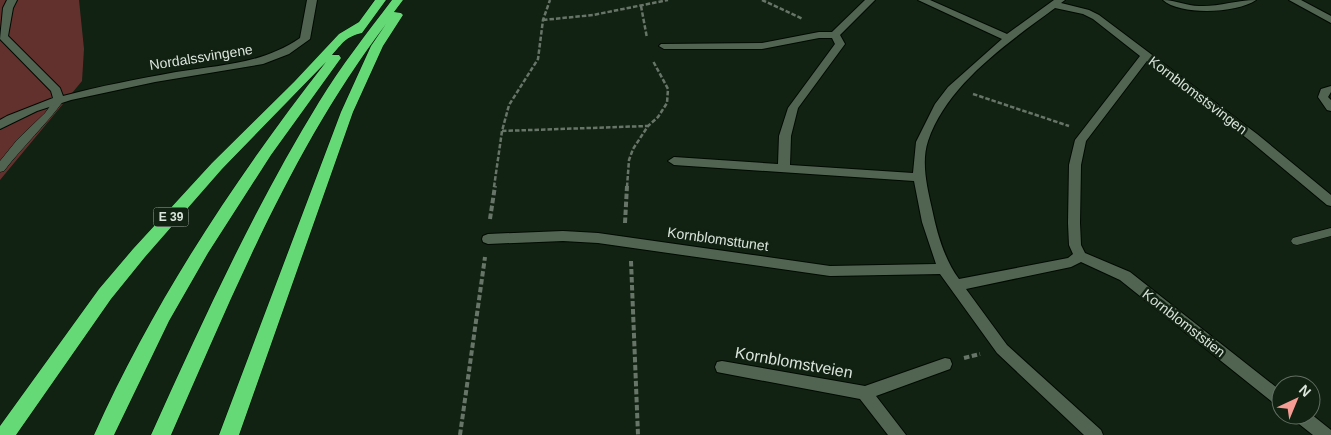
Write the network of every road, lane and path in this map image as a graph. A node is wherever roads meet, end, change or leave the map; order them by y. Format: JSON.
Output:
{"nodes":[{"id":1,"x":12,"y":0,"type":"edge"},
{"id":2,"x":312,"y":0,"type":"edge"},
{"id":3,"x":381,"y":0,"type":"edge"},
{"id":4,"x":399,"y":0,"type":"edge"},
{"id":5,"x":550,"y":0,"type":"edge"},
{"id":6,"x":648,"y":0,"type":"edge"},
{"id":7,"x":668,"y":0,"type":"edge"},
{"id":8,"x":762,"y":0,"type":"edge"},
{"id":9,"x":870,"y":0,"type":"edge"},
{"id":10,"x":923,"y":0,"type":"edge"},
{"id":11,"x":1168,"y":0,"type":"edge"},
{"id":12,"x":1251,"y":0,"type":"edge"},
{"id":13,"x":1294,"y":0,"type":"edge"},
{"id":14,"x":1058,"y":2,"type":"edge"},
{"id":15,"x":650,"y":4,"type":"junction"},
{"id":16,"x":641,"y":6,"type":"junction"},
{"id":17,"x":1330,"y":19,"type":"edge"},
{"id":18,"x":543,"y":20,"type":"junction"},
{"id":19,"x":363,"y":24,"type":"junction"},
{"id":20,"x":835,"y":35,"type":"junction"},
{"id":21,"x":1008,"y":38,"type":"junction"},
{"id":22,"x":648,"y":44,"type":"dead end"},
{"id":23,"x":664,"y":46,"type":"dead end"},
{"id":24,"x":1145,"y":56,"type":"junction"},
{"id":25,"x":652,"y":59,"type":"dead end"},
{"id":26,"x":1331,"y":89,"type":"edge"},
{"id":27,"x":966,"y":92,"type":"dead end"},
{"id":28,"x":59,"y":100,"type":"junction"},
{"id":29,"x":1331,"y":108,"type":"edge"},
{"id":30,"x":0,"y":125,"type":"edge"},
{"id":31,"x":648,"y":126,"type":"junction"},
{"id":32,"x":502,"y":132,"type":"junction"},
{"id":33,"x":1085,"y":134,"type":"junction"},
{"id":34,"x":674,"y":161,"type":"dead end"},
{"id":35,"x":784,"y":167,"type":"junction"},
{"id":36,"x":0,"y":168,"type":"edge"},
{"id":37,"x":919,"y":177,"type":"junction"},
{"id":38,"x":1331,"y":202,"type":"edge"},
{"id":39,"x":1331,"y":232,"type":"edge"},
{"id":40,"x":488,"y":239,"type":"junction"},
{"id":41,"x":1297,"y":241,"type":"dead end"},
{"id":42,"x":630,"y":242,"type":"junction"},
{"id":43,"x":1080,"y":256,"type":"junction"},
{"id":44,"x":944,"y":269,"type":"junction"},
{"id":45,"x":957,"y":285,"type":"junction"},
{"id":46,"x":1002,"y":349,"type":"junction"},
{"id":47,"x":945,"y":364,"type":"joint"},
{"id":48,"x":722,"y":367,"type":"dead end"},
{"id":49,"x":1271,"y":392,"type":"edge"},
{"id":50,"x":864,"y":393,"type":"junction"},
{"id":51,"x":1313,"y":425,"type":"edge"},
{"id":52,"x":5,"y":435,"type":"edge"},
{"id":53,"x":104,"y":435,"type":"edge"},
{"id":54,"x":161,"y":435,"type":"edge"},
{"id":55,"x":229,"y":435,"type":"edge"},
{"id":56,"x":460,"y":435,"type":"edge"},
{"id":57,"x":638,"y":435,"type":"edge"},
{"id":58,"x":898,"y":435,"type":"edge"},
{"id":59,"x":1095,"y":435,"type":"edge"},
{"id":60,"x":1326,"y":435,"type":"edge"}],
"edges":[{"from":1,"to":28,"type":"street"},
{"from":2,"to":28,"type":"street","name":"Nordalssvingene"},
{"from":3,"to":19,"type":"highway","number":"E 39"},
{"from":4,"to":54,"type":"highway"},
{"from":4,"to":55,"type":"highway"},
{"from":5,"to":18,"type":"path"},
{"from":6,"to":15,"type":"path"},
{"from":7,"to":15,"type":"path"},
{"from":8,"to":20,"type":"path"},
{"from":9,"to":20,"type":"street"},
{"from":10,"to":21,"type":"street"},
{"from":11,"to":12,"type":"street"},
{"from":13,"to":17,"type":"street"},
{"from":14,"to":21,"type":"street","name":"Kornblomstsvingen"},
{"from":14,"to":24,"type":"street","name":"Kornblomstsvingen"},
{"from":15,"to":16,"type":"path"},
{"from":16,"to":18,"type":"path"},
{"from":16,"to":22,"type":"path"},
{"from":18,"to":32,"type":"path"},
{"from":19,"to":52,"type":"highway","number":"E 39"},
{"from":19,"to":53,"type":"highway","number":"E 39"},
{"from":20,"to":23,"type":"street"},
{"from":20,"to":35,"type":"street"},
{"from":21,"to":37,"type":"street","name":"Kornblomstsvingen"},
{"from":24,"to":33,"type":"street"},
{"from":24,"to":38,"type":"street","name":"Kornblomstsvingen"},
{"from":25,"to":31,"type":"path"},
{"from":26,"to":29,"type":"street"},
{"from":27,"to":33,"type":"path"},
{"from":28,"to":30,"type":"street","name":"Nordalssvingene"},
{"from":28,"to":36,"type":"lane"},
{"from":31,"to":32,"type":"path"},
{"from":31,"to":42,"type":"path"},
{"from":32,"to":40,"type":"path"},
{"from":33,"to":43,"type":"street"},
{"from":34,"to":35,"type":"street"},
{"from":35,"to":37,"type":"street"},
{"from":37,"to":44,"type":"street","name":"Kornblomstsvingen"},
{"from":39,"to":41,"type":"lane"},
{"from":40,"to":42,"type":"street","name":"Kornblomsttunet"},
{"from":40,"to":56,"type":"path"},
{"from":42,"to":44,"type":"street","name":"Kornblomsttunet"},
{"from":42,"to":57,"type":"path"},
{"from":43,"to":45,"type":"street"},
{"from":43,"to":49,"type":"street","name":"Kornblomststien"},
{"from":44,"to":45,"type":"street","name":"Kornblomstsvingen"},
{"from":45,"to":46,"type":"street","name":"Kornblomstsvingen"},
{"from":46,"to":47,"type":"path"},
{"from":46,"to":59,"type":"street","name":"Kornblomstsvingen"},
{"from":47,"to":50,"type":"street","name":"Kornblomstveien"},
{"from":48,"to":50,"type":"street","name":"Kornblomstveien"},
{"from":50,"to":58,"type":"street"},
{"from":51,"to":60,"type":"street"}]}
